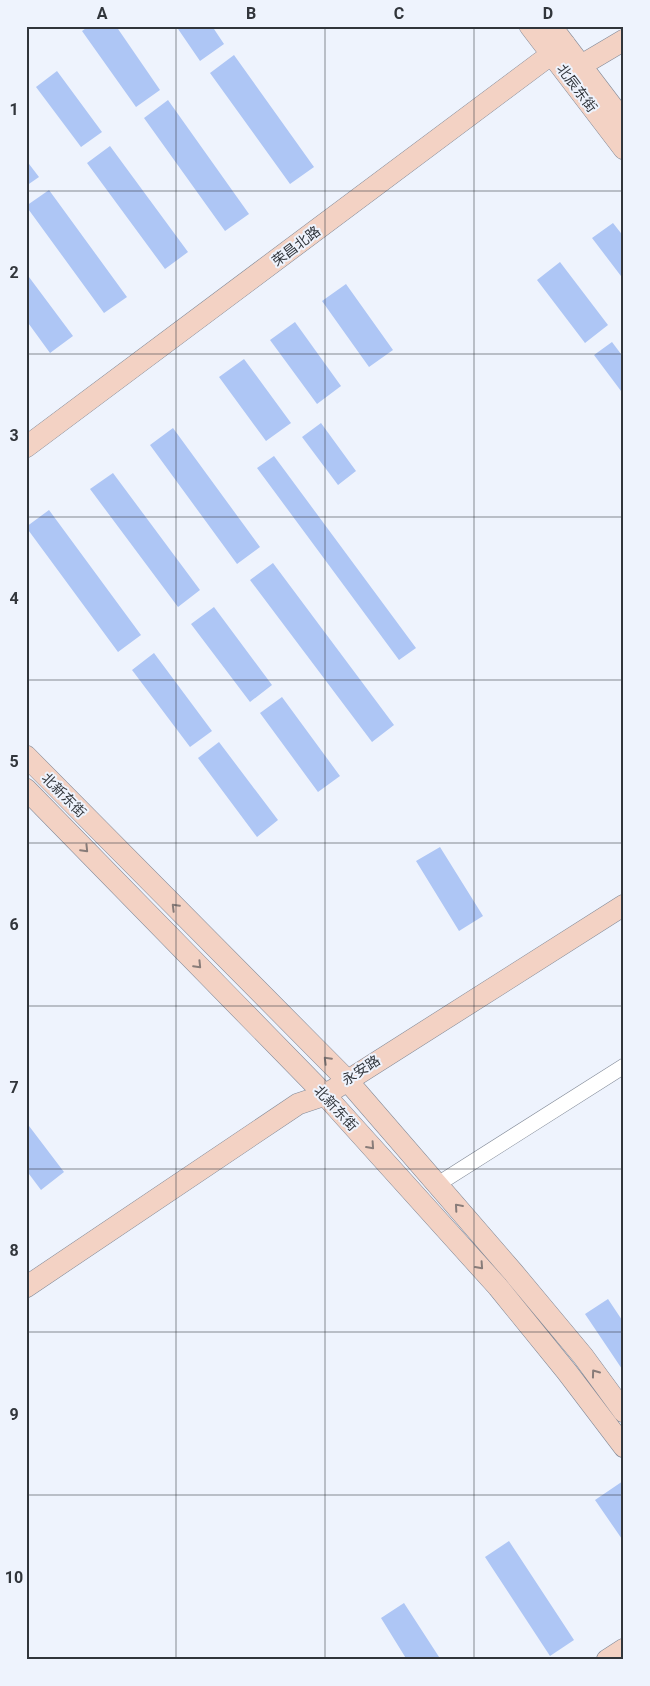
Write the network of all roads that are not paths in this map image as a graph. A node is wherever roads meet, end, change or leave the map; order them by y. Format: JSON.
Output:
{"nodes":[{"id":1,"x":530,"y":26,"type":"edge"},
{"id":2,"x":551,"y":26,"type":"edge"},
{"id":3,"x":624,"y":40,"type":"edge"},
{"id":4,"x":558,"y":49,"type":"junction"},
{"id":5,"x":566,"y":74,"type":"junction"},
{"id":6,"x":624,"y":122,"type":"edge"},
{"id":7,"x":624,"y":149,"type":"edge"},
{"id":8,"x":26,"y":447,"type":"edge"},
{"id":9,"x":26,"y":756,"type":"edge"},
{"id":10,"x":26,"y":789,"type":"edge"},
{"id":11,"x":76,"y":807,"type":"junction"},
{"id":12,"x":60,"y":823,"type":"junction"},
{"id":13,"x":624,"y":905,"type":"edge"},
{"id":14,"x":624,"y":1066,"type":"edge"},
{"id":15,"x":346,"y":1079,"type":"junction"},
{"id":16,"x":325,"y":1095,"type":"junction"},
{"id":17,"x":438,"y":1184,"type":"junction"},
{"id":18,"x":26,"y":1287,"type":"edge"},
{"id":19,"x":624,"y":1412,"type":"edge"},
{"id":20,"x":624,"y":1447,"type":"edge"},
{"id":21,"x":624,"y":1649,"type":"edge"},
{"id":22,"x":608,"y":1660,"type":"edge"}],
"edges":[{"from":1,"to":4,"type":"main road","name":"北辰东街"},
{"from":2,"to":4,"type":"main road"},
{"from":3,"to":5,"type":"main road"},
{"from":4,"to":5,"type":"main road","name":"北辰东街"},
{"from":4,"to":6,"type":"main road","name":"北辰东街"},
{"from":4,"to":8,"type":"main road","name":"荣昌北路"},
{"from":5,"to":7,"type":"main road","name":"北辰东街"},
{"from":9,"to":11,"type":"main road","name":"北新东街"},
{"from":10,"to":12,"type":"main road","name":"北新东街"},
{"from":11,"to":12,"type":"main road"},
{"from":15,"to":11,"type":"main road","name":"北新东街","one_way":true},
{"from":12,"to":16,"type":"main road","name":"北新东街","one_way":true},
{"from":13,"to":15,"type":"main road","name":"永安路"},
{"from":14,"to":17,"type":"street"},
{"from":15,"to":16,"type":"main road","name":"永安路"},
{"from":15,"to":17,"type":"main road","name":"北新东街"},
{"from":16,"to":18,"type":"main road","name":"永安路"},
{"from":16,"to":20,"type":"main road","name":"北新东街","one_way":true},
{"from":19,"to":17,"type":"main road","name":"北新东街","one_way":true},
{"from":21,"to":22,"type":"main road"}]}
